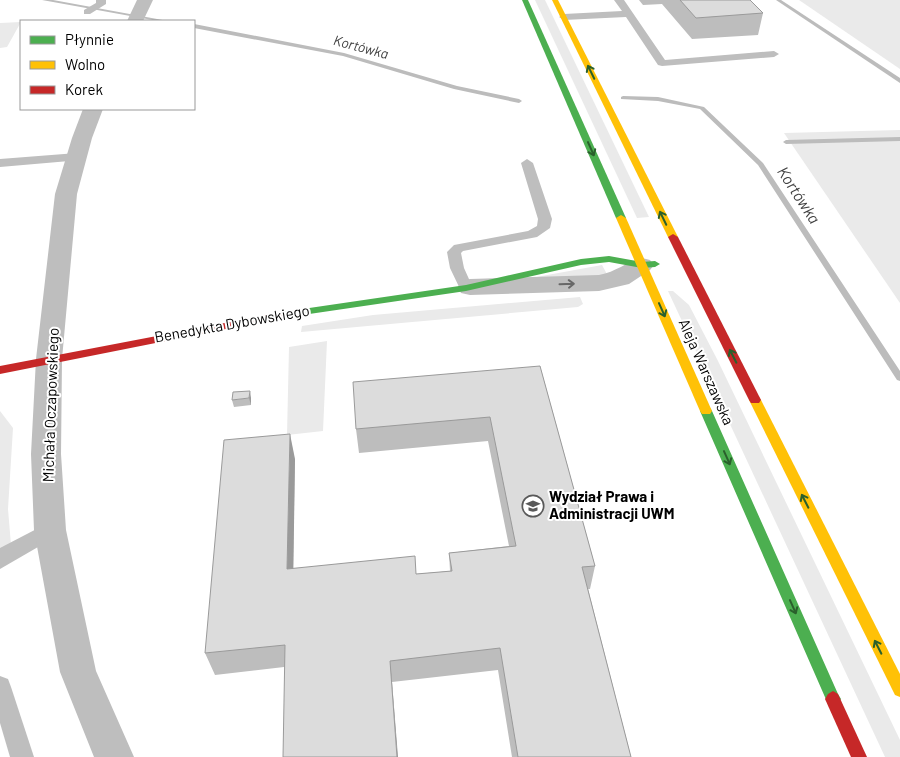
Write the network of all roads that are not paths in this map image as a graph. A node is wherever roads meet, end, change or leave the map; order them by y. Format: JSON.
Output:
{"nodes":[{"id":1,"x":145,"y":0,"type":"edge"},
{"id":2,"x":524,"y":0,"type":"edge"},
{"id":3,"x":556,"y":0,"type":"edge"},
{"id":4,"x":619,"y":0,"type":"edge"},
{"id":5,"x":101,"y":2,"type":"edge"},
{"id":6,"x":629,"y":14,"type":"junction"},
{"id":7,"x":83,"y":16,"type":"edge"},
{"id":8,"x":564,"y":17,"type":"junction"},
{"id":9,"x":135,"y":20,"type":"edge"},
{"id":10,"x":774,"y":54,"type":"dead end"},
{"id":11,"x":93,"y":110,"type":"edge"},
{"id":12,"x":77,"y":157,"type":"junction"},
{"id":13,"x":528,"y":163,"type":"dead end"},
{"id":14,"x":1,"y":169,"type":"edge"},
{"id":15,"x":676,"y":262,"type":"junction"},
{"id":16,"x":642,"y":265,"type":"junction"},
{"id":17,"x":466,"y":288,"type":"junction"},
{"id":18,"x":49,"y":359,"type":"junction"},
{"id":19,"x":0,"y":370,"type":"edge"},
{"id":20,"x":50,"y":530,"type":"junction"},
{"id":21,"x":0,"y":560,"type":"edge"},
{"id":22,"x":0,"y":687,"type":"edge"},
{"id":23,"x":900,"y":690,"type":"edge"},
{"id":24,"x":22,"y":757,"type":"edge"},
{"id":25,"x":114,"y":757,"type":"edge"},
{"id":26,"x":859,"y":757,"type":"edge"}],
"edges":[{"from":1,"to":9,"type":"street"},
{"from":2,"to":16,"type":"main road","name":"Aleja Warszawska","one_way":true},
{"from":3,"to":8,"type":"main road","name":"Aleja Warszawska"},
{"from":4,"to":6,"type":"lane"},
{"from":5,"to":7,"type":"lane"},
{"from":6,"to":8,"type":"lane"},
{"from":6,"to":10,"type":"lane"},
{"from":15,"to":8,"type":"main road","name":"Aleja Warszawska","one_way":true},
{"from":11,"to":12,"type":"street","name":"Michała Oczapowskiego"},
{"from":12,"to":14,"type":"lane"},
{"from":12,"to":18,"type":"street","name":"Michała Oczapowskiego"},
{"from":13,"to":17,"type":"lane"},
{"from":15,"to":16,"type":"main road","name":"Benedykta Dybowskiego"},
{"from":23,"to":15,"type":"main road","name":"Aleja Warszawska","one_way":true},
{"from":16,"to":17,"type":"street","name":"Benedykta Dybowskiego"},
{"from":16,"to":26,"type":"main road","name":"Aleja Warszawska","one_way":true},
{"from":17,"to":18,"type":"main road","name":"Benedykta Dybowskiego"},
{"from":18,"to":19,"type":"main road","name":"Benedykta Dybowskiego"},
{"from":18,"to":20,"type":"street","name":"Michała Oczapowskiego"},
{"from":20,"to":21,"type":"lane"},
{"from":20,"to":25,"type":"street","name":"Michała Oczapowskiego"},
{"from":22,"to":24,"type":"lane"}]}
